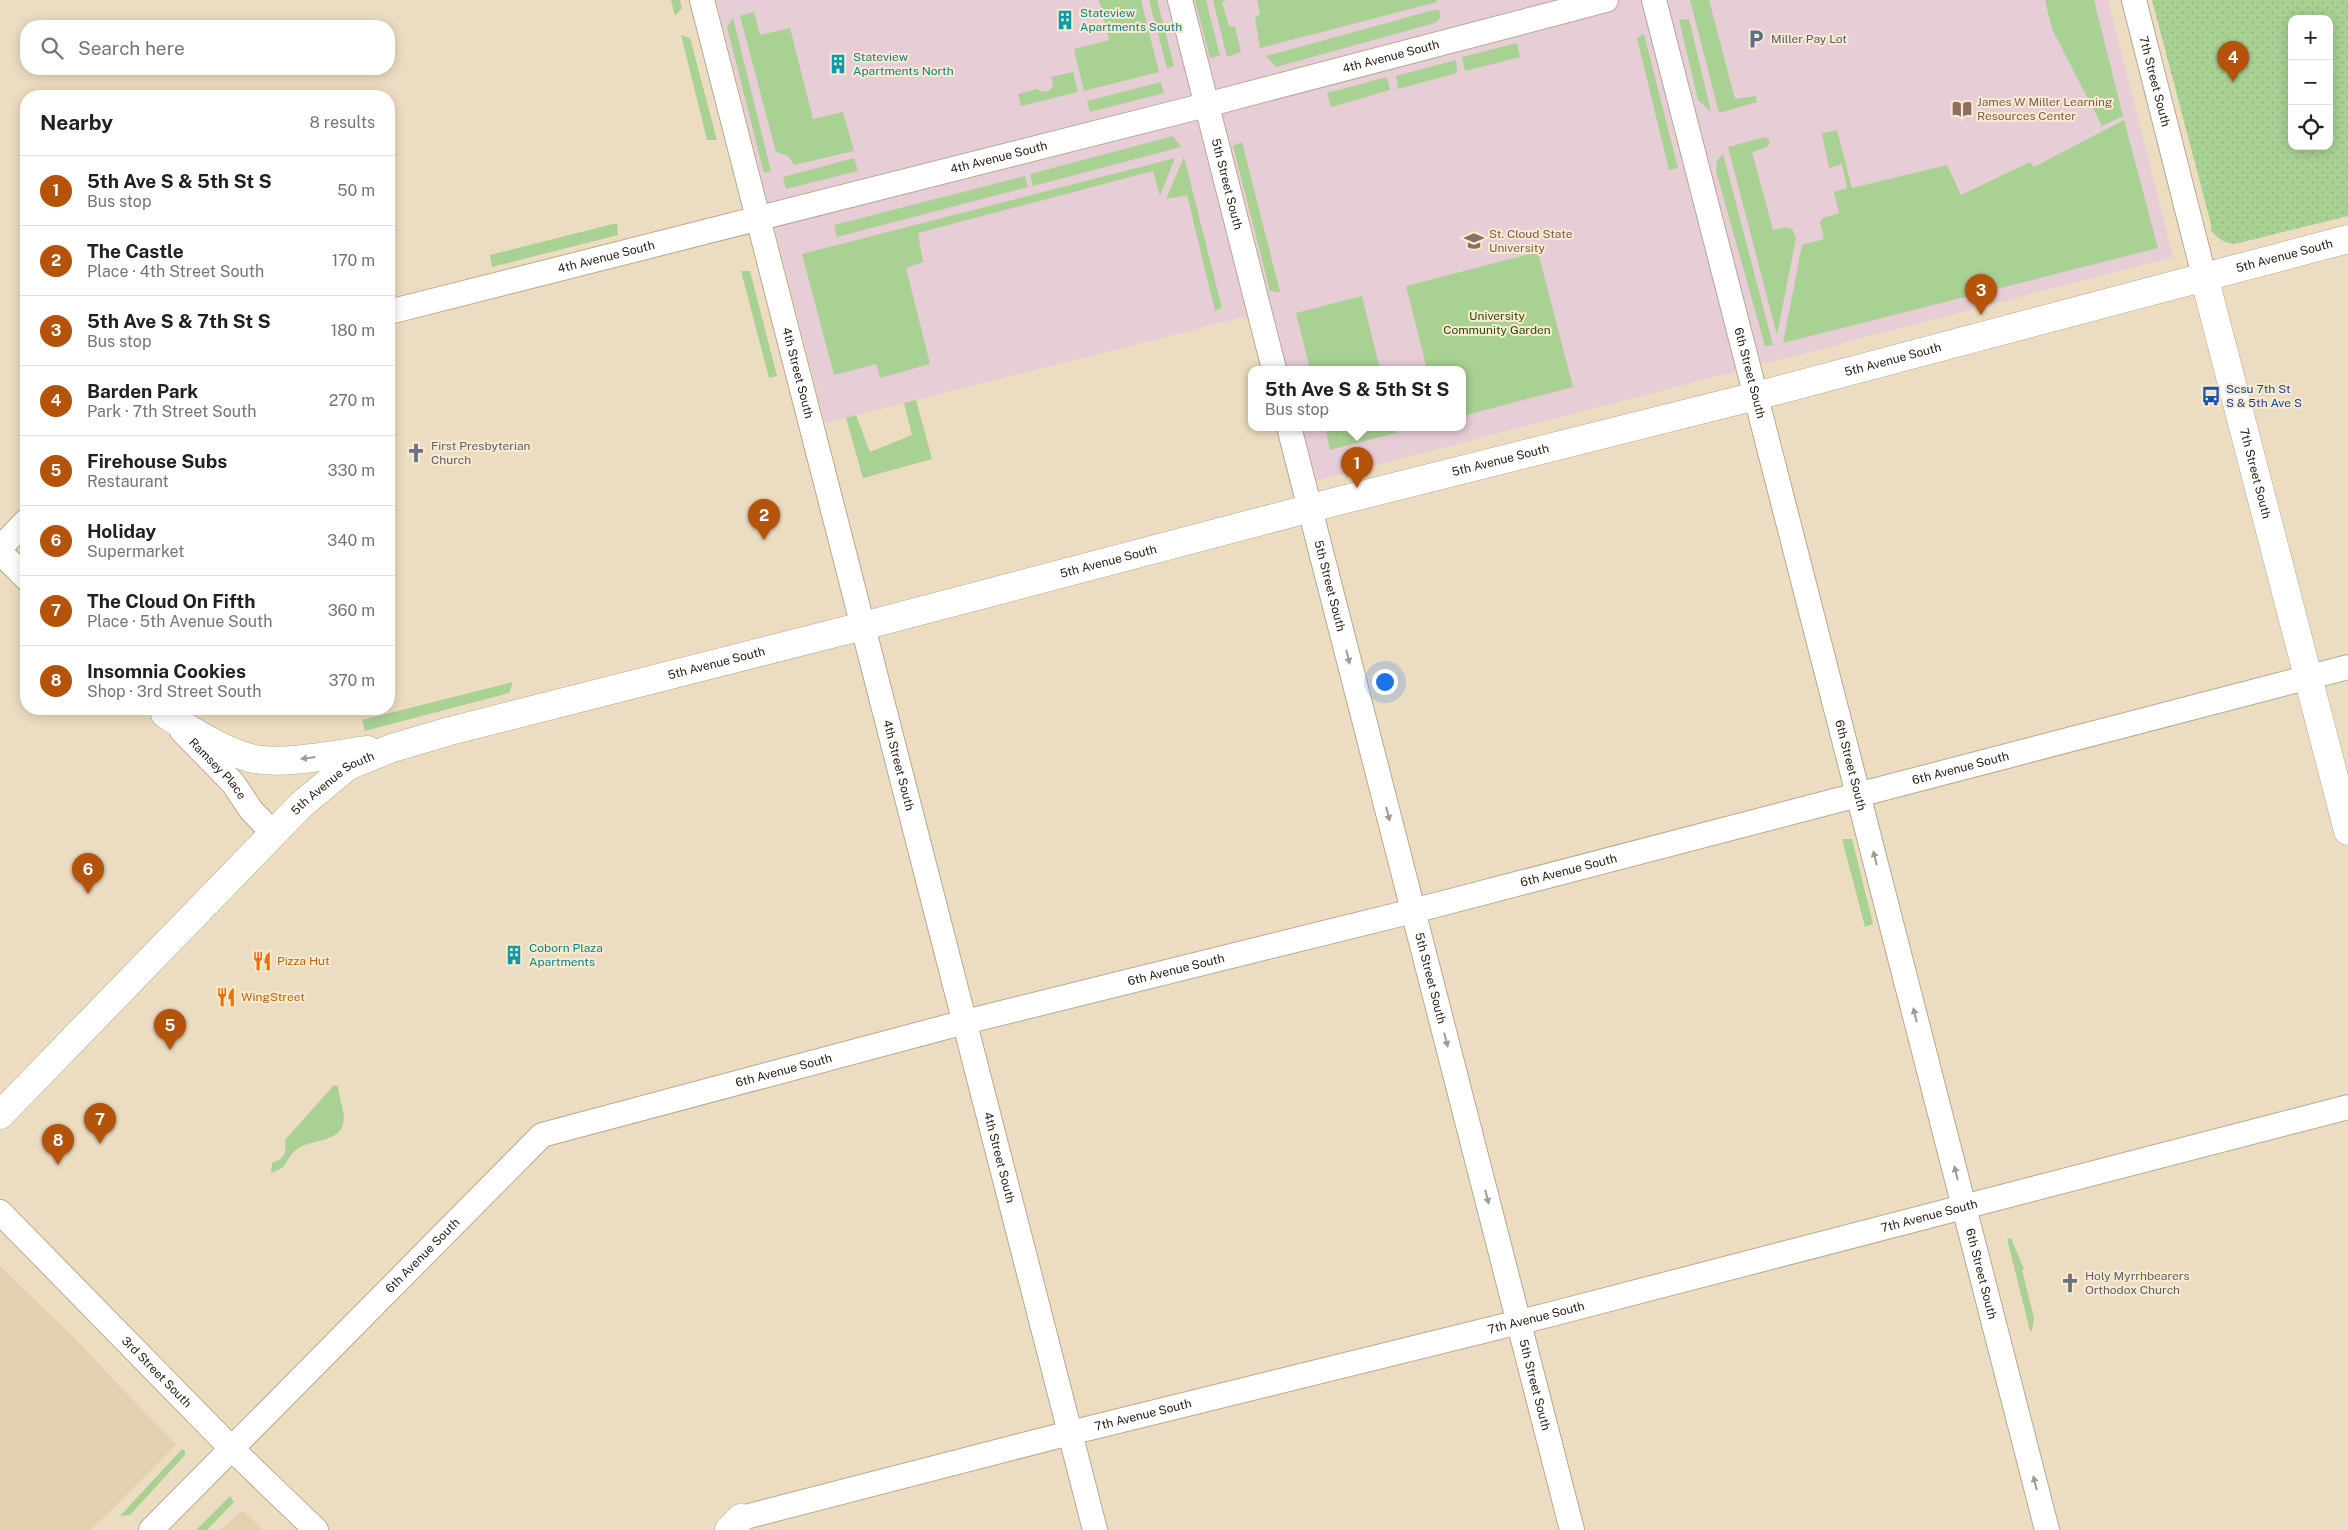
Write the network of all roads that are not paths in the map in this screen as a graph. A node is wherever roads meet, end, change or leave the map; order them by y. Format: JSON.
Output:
{"nodes":[{"id":1,"x":702,"y":0,"type":"edge"},
{"id":2,"x":1180,"y":0,"type":"edge"},
{"id":3,"x":1606,"y":0,"type":"edge"},
{"id":4,"x":1654,"y":0,"type":"edge"},
{"id":5,"x":2134,"y":0,"type":"edge"},
{"id":6,"x":1206,"y":105,"type":"junction"},
{"id":7,"x":759,"y":217,"type":"junction"},
{"id":8,"x":2348,"y":239,"type":"edge"},
{"id":9,"x":2204,"y":276,"type":"junction"},
{"id":10,"x":395,"y":310,"type":"edge"},
{"id":11,"x":1273,"y":366,"type":"edge"},
{"id":12,"x":1756,"y":396,"type":"junction"},
{"id":13,"x":1290,"y":431,"type":"edge"},
{"id":14,"x":1310,"y":508,"type":"junction"},
{"id":15,"x":20,"y":527,"type":"edge"},
{"id":16,"x":0,"y":548,"type":"edge"},
{"id":17,"x":0,"y":552,"type":"edge"},
{"id":18,"x":20,"y":572,"type":"edge"},
{"id":19,"x":863,"y":626,"type":"junction"},
{"id":20,"x":2348,"y":667,"type":"edge"},
{"id":21,"x":2307,"y":677,"type":"junction"},
{"id":22,"x":166,"y":715,"type":"edge"},
{"id":23,"x":168,"y":715,"type":"edge"},
{"id":24,"x":392,"y":748,"type":"junction"},
{"id":25,"x":1859,"y":796,"type":"junction"},
{"id":26,"x":2348,"y":831,"type":"edge"},
{"id":27,"x":273,"y":833,"type":"junction"},
{"id":28,"x":1413,"y":911,"type":"junction"},
{"id":29,"x":964,"y":1022,"type":"junction"},
{"id":30,"x":2348,"y":1107,"type":"edge"},
{"id":31,"x":0,"y":1115,"type":"edge"},
{"id":32,"x":1964,"y":1207,"type":"junction"},
{"id":33,"x":0,"y":1212,"type":"edge"},
{"id":34,"x":1518,"y":1322,"type":"junction"},
{"id":35,"x":1070,"y":1433,"type":"junction"},
{"id":36,"x":232,"y":1449,"type":"junction"},
{"id":37,"x":735,"y":1524,"type":"edge"},
{"id":38,"x":151,"y":1530,"type":"edge"},
{"id":39,"x":316,"y":1530,"type":"edge"},
{"id":40,"x":1095,"y":1530,"type":"edge"},
{"id":41,"x":1572,"y":1530,"type":"edge"},
{"id":42,"x":2048,"y":1530,"type":"edge"}],
"edges":[{"from":1,"to":7,"type":"street","name":"4th Street South"},
{"from":2,"to":6,"type":"street","name":"5th Street South"},
{"from":3,"to":6,"type":"street","name":"4th Avenue South"},
{"from":4,"to":12,"type":"street","name":"6th Street South"},
{"from":5,"to":9,"type":"street","name":"7th Street South"},
{"from":6,"to":7,"type":"street","name":"4th Avenue South"},
{"from":6,"to":11,"type":"street","name":"5th Street South"},
{"from":7,"to":10,"type":"street","name":"4th Avenue South"},
{"from":7,"to":19,"type":"street","name":"4th Street South"},
{"from":8,"to":9,"type":"street","name":"5th Avenue South"},
{"from":9,"to":12,"type":"street","name":"5th Avenue South"},
{"from":9,"to":21,"type":"street","name":"7th Street South"},
{"from":12,"to":14,"type":"street","name":"5th Avenue South"},
{"from":12,"to":25,"type":"street","name":"6th Street South"},
{"from":13,"to":14,"type":"street","name":"5th Street South"},
{"from":14,"to":19,"type":"street","name":"5th Avenue South"},
{"from":14,"to":28,"type":"street","name":"5th Street South","one_way":true},
{"from":15,"to":16,"type":"street"},
{"from":17,"to":18,"type":"street"},
{"from":19,"to":24,"type":"street","name":"5th Avenue South"},
{"from":19,"to":29,"type":"street","name":"4th Street South"},
{"from":20,"to":21,"type":"street","name":"6th Avenue South"},
{"from":21,"to":25,"type":"street","name":"6th Avenue South"},
{"from":21,"to":26,"type":"street","name":"7th Street South"},
{"from":22,"to":27,"type":"street","name":"Ramsey Place"},
{"from":24,"to":23,"type":"street","one_way":true},
{"from":24,"to":27,"type":"street","name":"5th Avenue South"},
{"from":25,"to":28,"type":"street","name":"6th Avenue South"},
{"from":32,"to":25,"type":"street","name":"6th Street South","one_way":true},
{"from":27,"to":31,"type":"street","name":"5th Avenue South"},
{"from":28,"to":29,"type":"street","name":"6th Avenue South"},
{"from":28,"to":34,"type":"street","name":"5th Street South","one_way":true},
{"from":29,"to":35,"type":"street","name":"4th Street South"},
{"from":29,"to":36,"type":"street","name":"6th Avenue South"},
{"from":30,"to":32,"type":"street","name":"7th Avenue South"},
{"from":32,"to":34,"type":"street","name":"7th Avenue South"},
{"from":42,"to":32,"type":"street","name":"6th Street South","one_way":true},
{"from":33,"to":36,"type":"street","name":"3rd Street South"},
{"from":34,"to":35,"type":"street","name":"7th Avenue South"},
{"from":34,"to":41,"type":"street","name":"5th Street South"},
{"from":35,"to":37,"type":"street","name":"7th Avenue South"},
{"from":35,"to":40,"type":"street","name":"4th Street South"},
{"from":36,"to":38,"type":"street","name":"6th Avenue South"},
{"from":36,"to":39,"type":"street","name":"3rd Street South"}]}
